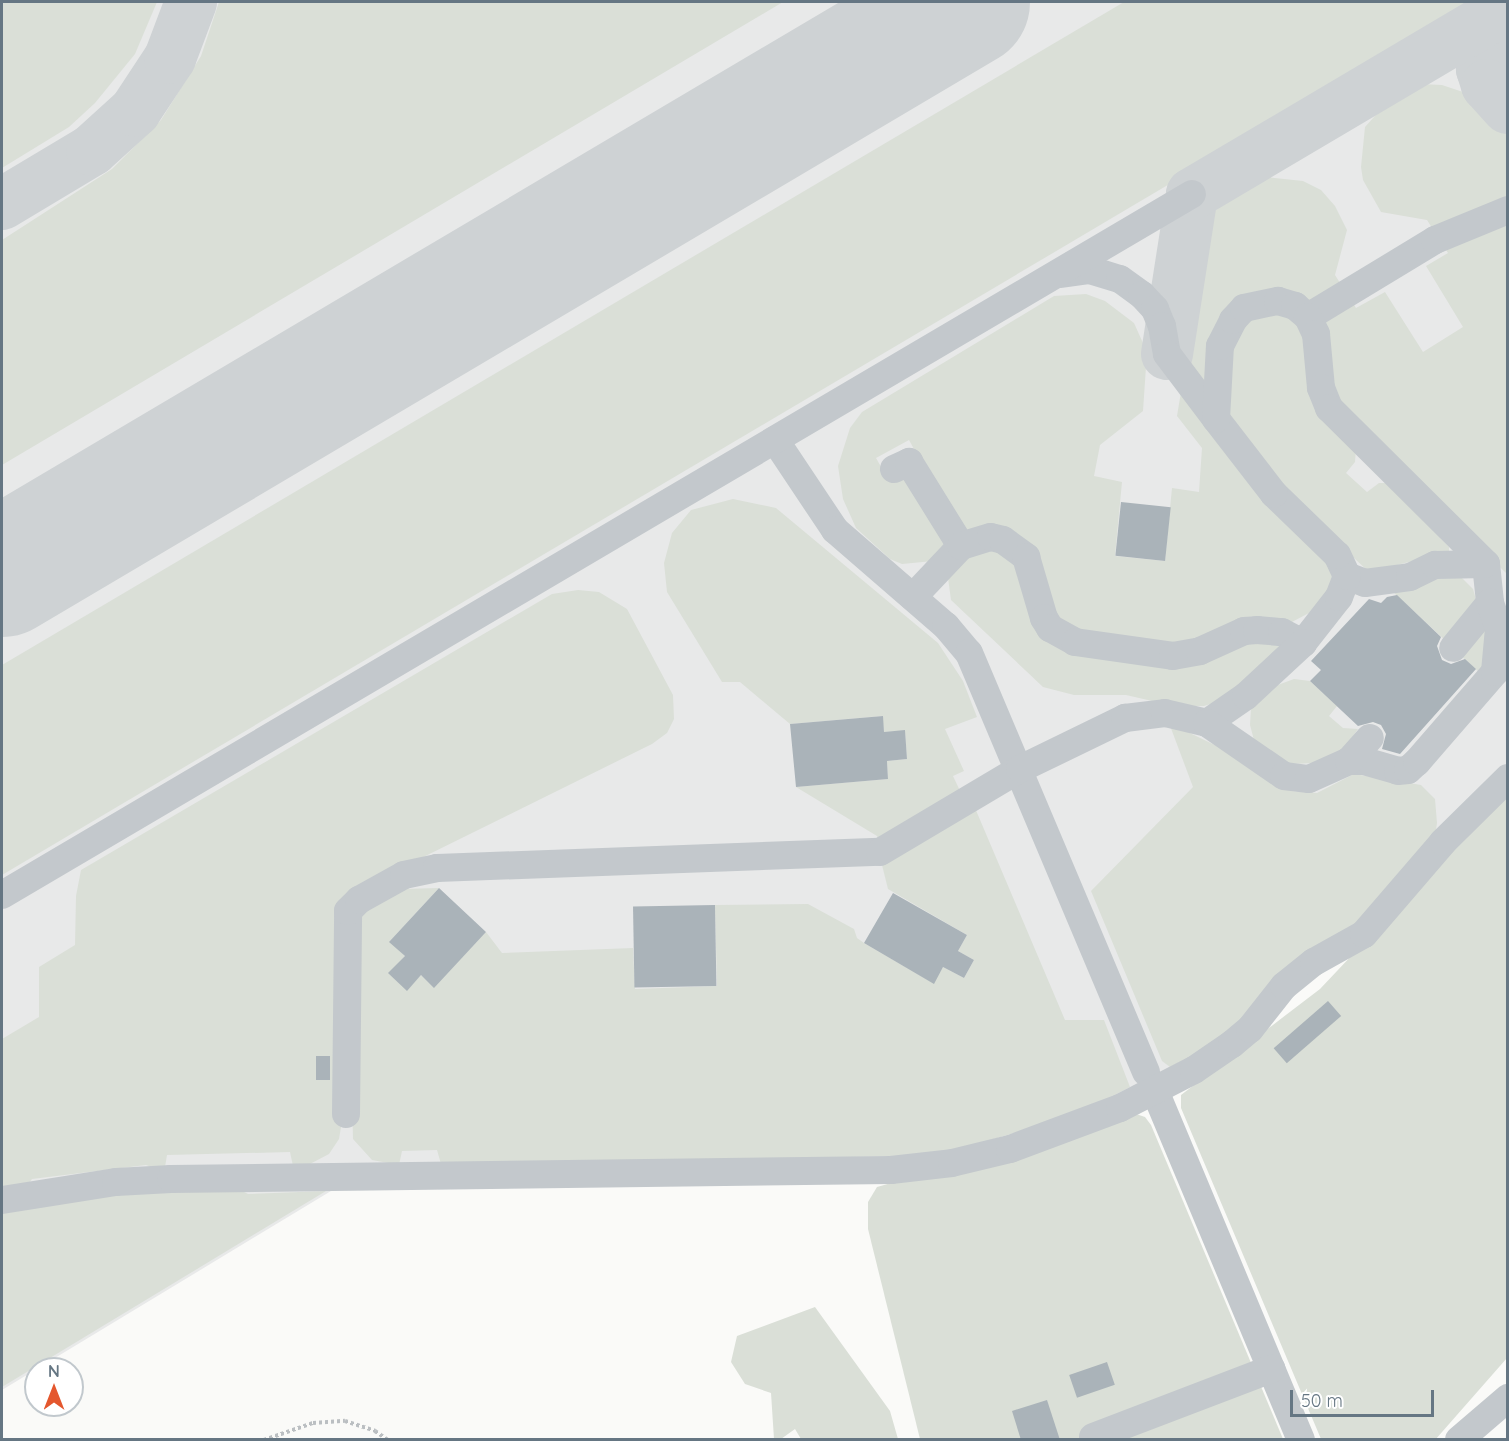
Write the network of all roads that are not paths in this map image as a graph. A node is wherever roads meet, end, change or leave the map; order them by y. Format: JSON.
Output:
{"nodes":[{"id":1,"x":1192,"y":194,"type":"dead end"},
{"id":2,"x":1508,"y":210,"type":"edge"},
{"id":3,"x":1053,"y":276,"type":"junction"},
{"id":4,"x":1308,"y":317,"type":"junction"},
{"id":5,"x":1216,"y":419,"type":"junction"},
{"id":6,"x":775,"y":440,"type":"junction"},
{"id":7,"x":894,"y":469,"type":"dead end"},
{"id":8,"x":962,"y":546,"type":"junction"},
{"id":9,"x":1486,"y":564,"type":"junction"},
{"id":10,"x":1347,"y":576,"type":"junction"},
{"id":11,"x":913,"y":597,"type":"junction"},
{"id":12,"x":1490,"y":603,"type":"junction"},
{"id":13,"x":1303,"y":643,"type":"junction"},
{"id":14,"x":1453,"y":648,"type":"dead end"},
{"id":15,"x":1207,"y":723,"type":"junction"},
{"id":16,"x":1370,"y":738,"type":"dead end"},
{"id":17,"x":1349,"y":761,"type":"junction"},
{"id":18,"x":1020,"y":769,"type":"junction"},
{"id":19,"x":1508,"y":778,"type":"edge"},
{"id":20,"x":2,"y":895,"type":"edge"},
{"id":21,"x":1150,"y":1081,"type":"junction"},
{"id":22,"x":346,"y":1114,"type":"dead end"},
{"id":23,"x":2,"y":1200,"type":"edge"},
{"id":24,"x":1271,"y":1369,"type":"junction"},
{"id":25,"x":1508,"y":1398,"type":"edge"},
{"id":26,"x":1093,"y":1437,"type":"dead end"},
{"id":27,"x":1301,"y":1437,"type":"edge"},
{"id":28,"x":1459,"y":1440,"type":"edge"}],
"edges":[{"from":1,"to":3,"type":"street"},
{"from":2,"to":4,"type":"street"},
{"from":3,"to":5,"type":"street"},
{"from":3,"to":6,"type":"street"},
{"from":4,"to":5,"type":"street"},
{"from":4,"to":9,"type":"street"},
{"from":5,"to":10,"type":"street"},
{"from":6,"to":11,"type":"street"},
{"from":6,"to":20,"type":"street"},
{"from":7,"to":8,"type":"street"},
{"from":8,"to":11,"type":"street"},
{"from":8,"to":13,"type":"street"},
{"from":9,"to":10,"type":"street"},
{"from":9,"to":12,"type":"street"},
{"from":10,"to":13,"type":"street"},
{"from":11,"to":18,"type":"street"},
{"from":12,"to":14,"type":"street"},
{"from":12,"to":17,"type":"street"},
{"from":13,"to":15,"type":"street"},
{"from":15,"to":17,"type":"street"},
{"from":15,"to":18,"type":"street"},
{"from":16,"to":17,"type":"street"},
{"from":18,"to":21,"type":"street"},
{"from":18,"to":22,"type":"street"},
{"from":19,"to":21,"type":"street"},
{"from":21,"to":23,"type":"street"},
{"from":21,"to":24,"type":"street"},
{"from":24,"to":26,"type":"street"},
{"from":24,"to":27,"type":"street"},
{"from":25,"to":28,"type":"street"}]}
